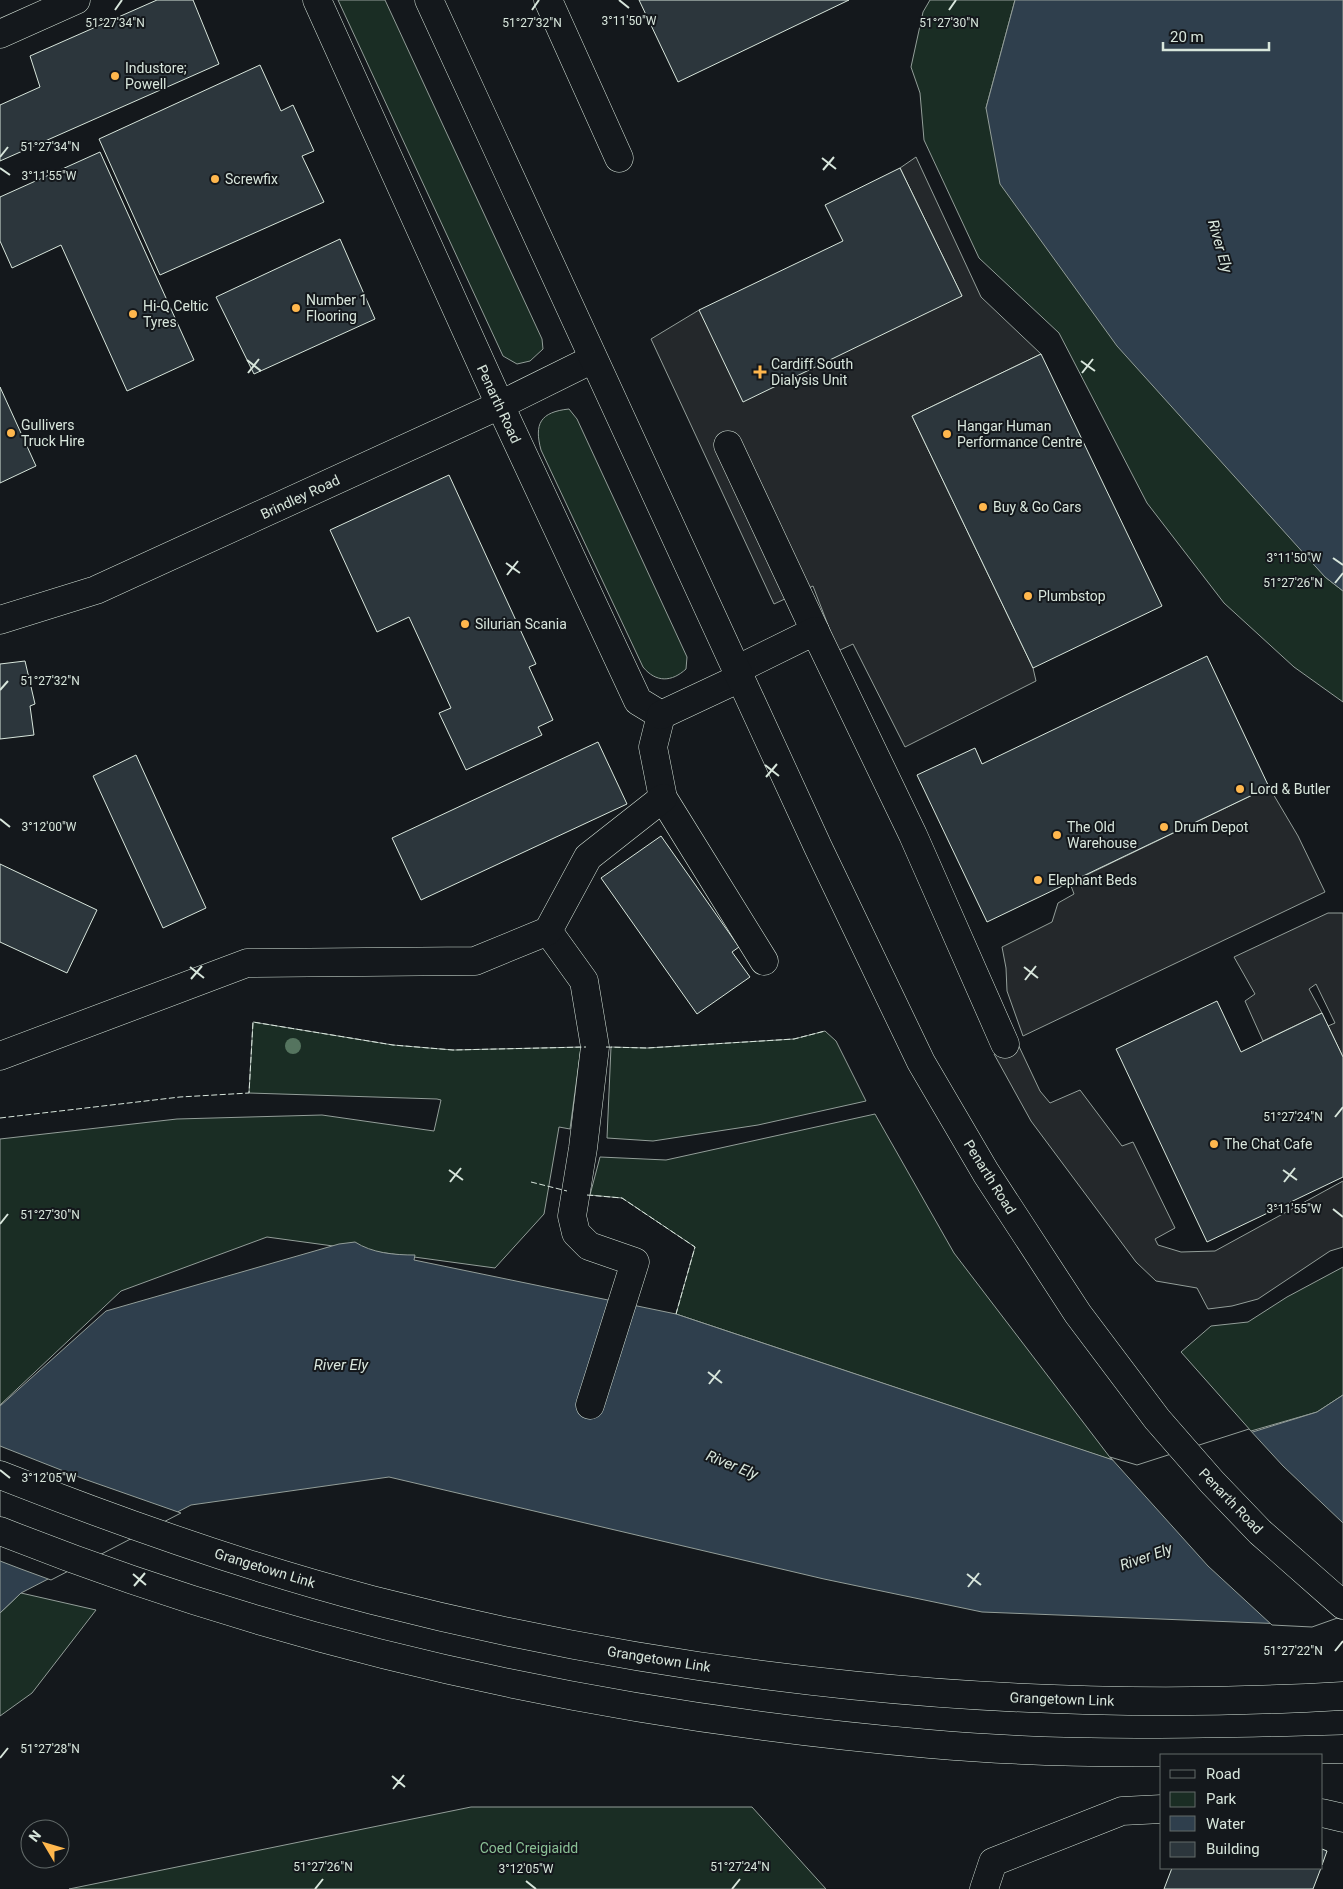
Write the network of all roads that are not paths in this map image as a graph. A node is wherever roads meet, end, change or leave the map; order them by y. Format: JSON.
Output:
{"nodes":[{"id":1,"x":76,"y":0,"type":"edge"},
{"id":2,"x":317,"y":0,"type":"edge"},
{"id":3,"x":429,"y":0,"type":"edge"},
{"id":4,"x":548,"y":0,"type":"edge"},
{"id":5,"x":0,"y":34,"type":"edge"},
{"id":6,"x":619,"y":158,"type":"dead end"},
{"id":7,"x":593,"y":359,"type":"junction"},
{"id":8,"x":500,"y":405,"type":"junction"},
{"id":9,"x":728,"y":444,"type":"dead end"},
{"id":10,"x":0,"y":620,"type":"edge"},
{"id":11,"x":815,"y":631,"type":"junction"},
{"id":12,"x":738,"y":674,"type":"junction"},
{"id":13,"x":661,"y":715,"type":"junction"},
{"id":14,"x":663,"y":798,"type":"junction"},
{"id":15,"x":548,"y":931,"type":"junction"},
{"id":16,"x":764,"y":961,"type":"dead end"},
{"id":17,"x":1005,"y":1044,"type":"dead end"},
{"id":18,"x":0,"y":1056,"type":"edge"},
{"id":19,"x":590,"y":1405,"type":"dead end"},
{"id":20,"x":0,"y":1475,"type":"edge"},
{"id":21,"x":0,"y":1531,"type":"edge"},
{"id":22,"x":1343,"y":1605,"type":"edge"},
{"id":23,"x":1343,"y":1696,"type":"edge"},
{"id":24,"x":1343,"y":1748,"type":"edge"},
{"id":25,"x":1160,"y":1809,"type":"edge"},
{"id":26,"x":1323,"y":1813,"type":"edge"},
{"id":27,"x":1343,"y":1818,"type":"edge"},
{"id":28,"x":984,"y":1889,"type":"edge"}],
"edges":[{"from":1,"to":5,"type":"main road"},
{"from":2,"to":8,"type":"main road","name":"Penarth Road"},
{"from":3,"to":7,"type":"main road","name":"Penarth Road"},
{"from":4,"to":6,"type":"main road"},
{"from":7,"to":8,"type":"main road","name":"Brindley Road"},
{"from":7,"to":12,"type":"main road","name":"Penarth Road"},
{"from":8,"to":10,"type":"main road","name":"Brindley Road"},
{"from":8,"to":13,"type":"main road","name":"Penarth Road"},
{"from":9,"to":11,"type":"main road"},
{"from":11,"to":12,"type":"main road"},
{"from":11,"to":17,"type":"main road"},
{"from":12,"to":13,"type":"main road"},
{"from":12,"to":22,"type":"main road","name":"Penarth Road"},
{"from":13,"to":14,"type":"main road"},
{"from":14,"to":15,"type":"main road"},
{"from":14,"to":16,"type":"main road"},
{"from":15,"to":18,"type":"main road"},
{"from":15,"to":19,"type":"main road"},
{"from":20,"to":23,"type":"main road","name":"Grangetown Link"},
{"from":21,"to":24,"type":"main road"},
{"from":25,"to":28,"type":"main road"},
{"from":26,"to":27,"type":"main road"}]}
